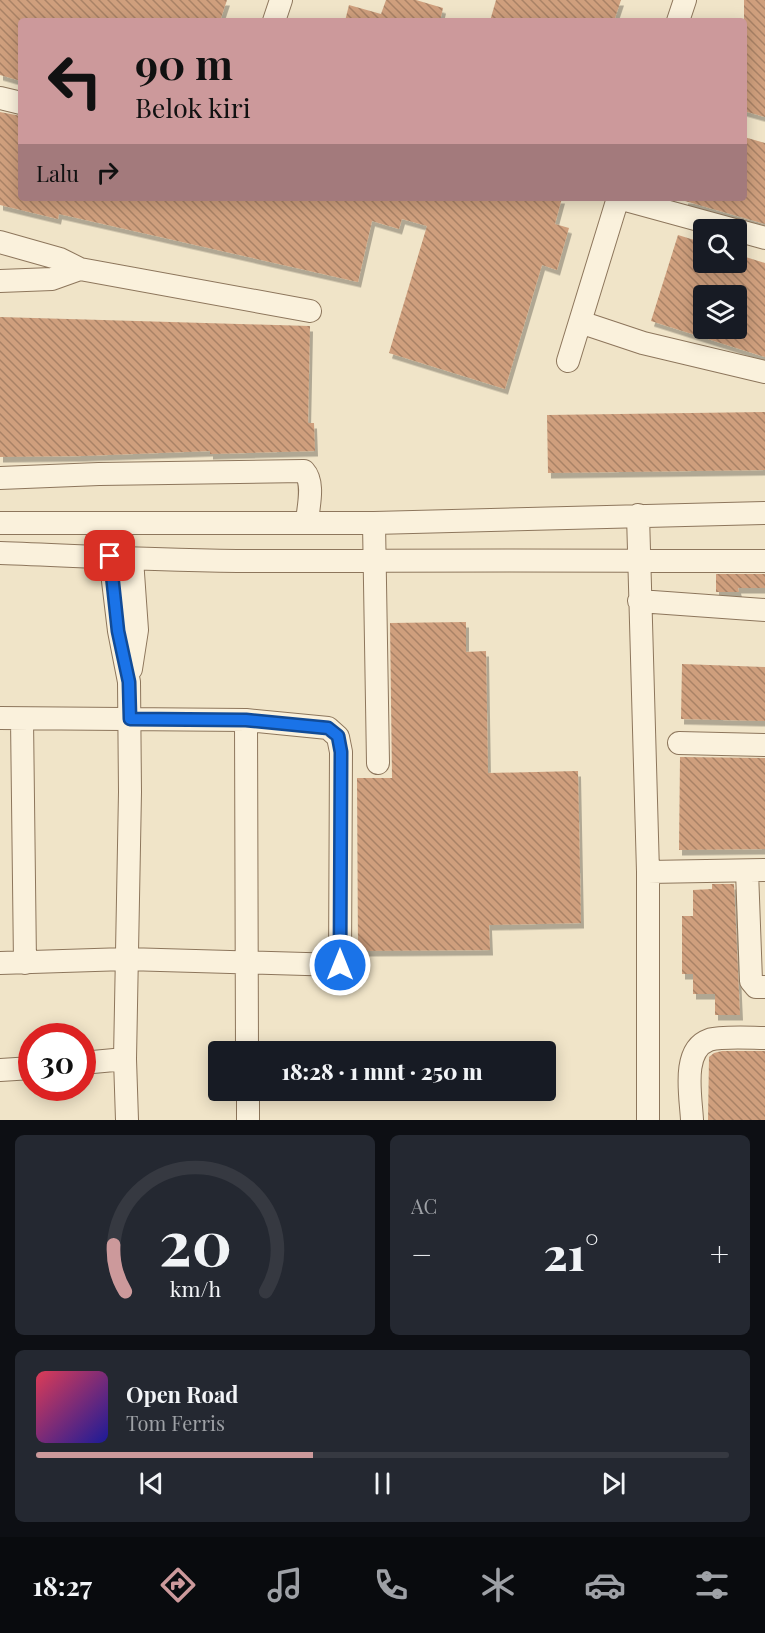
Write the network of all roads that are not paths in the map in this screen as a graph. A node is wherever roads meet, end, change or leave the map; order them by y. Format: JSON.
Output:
{"nodes":[{"id":1,"x":281,"y":0,"type":"edge"},
{"id":2,"x":685,"y":0,"type":"edge"},
{"id":3,"x":275,"y":18,"type":"edge"},
{"id":4,"x":679,"y":18,"type":"edge"},
{"id":5,"x":0,"y":98,"type":"edge"},
{"id":6,"x":18,"y":102,"type":"edge"},
{"id":7,"x":617,"y":201,"type":"edge"},
{"id":8,"x":629,"y":201,"type":"edge"},
{"id":9,"x":695,"y":219,"type":"edge"},
{"id":10,"x":747,"y":233,"type":"edge"},
{"id":11,"x":765,"y":238,"type":"edge"},
{"id":12,"x":0,"y":242,"type":"edge"},
{"id":13,"x":80,"y":268,"type":"junction"},
{"id":14,"x":0,"y":281,"type":"edge"},
{"id":15,"x":310,"y":311,"type":"dead end"},
{"id":16,"x":580,"y":322,"type":"junction"},
{"id":17,"x":568,"y":361,"type":"dead end"},
{"id":18,"x":765,"y":372,"type":"edge"},
{"id":19,"x":0,"y":478,"type":"edge"},
{"id":20,"x":765,"y":513,"type":"edge"},
{"id":21,"x":638,"y":515,"type":"junction"},
{"id":22,"x":307,"y":522,"type":"junction"},
{"id":23,"x":0,"y":523,"type":"edge"},
{"id":24,"x":374,"y":523,"type":"junction"},
{"id":25,"x":0,"y":553,"type":"edge"},
{"id":26,"x":121,"y":558,"type":"junction"},
{"id":27,"x":375,"y":560,"type":"junction"},
{"id":28,"x":639,"y":560,"type":"junction"},
{"id":29,"x":765,"y":561,"type":"edge"},
{"id":30,"x":639,"y":601,"type":"junction"},
{"id":31,"x":765,"y":610,"type":"edge"},
{"id":32,"x":11,"y":719,"type":"edge"},
{"id":33,"x":130,"y":719,"type":"junction"},
{"id":34,"x":246,"y":720,"type":"junction"},
{"id":35,"x":679,"y":743,"type":"dead end"},
{"id":36,"x":765,"y":745,"type":"edge"},
{"id":37,"x":378,"y":763,"type":"dead end"},
{"id":38,"x":756,"y":871,"type":"edge"},
{"id":39,"x":648,"y":872,"type":"junction"},
{"id":40,"x":126,"y":959,"type":"junction"},
{"id":41,"x":246,"y":961,"type":"junction"},
{"id":42,"x":0,"y":963,"type":"edge"},
{"id":43,"x":25,"y":963,"type":"junction"},
{"id":44,"x":765,"y":987,"type":"edge"},
{"id":45,"x":765,"y":1038,"type":"edge"},
{"id":46,"x":247,"y":1041,"type":"edge"},
{"id":47,"x":125,"y":1059,"type":"junction"},
{"id":48,"x":96,"y":1062,"type":"edge"},
{"id":49,"x":18,"y":1069,"type":"edge"},
{"id":50,"x":0,"y":1070,"type":"edge"},
{"id":51,"x":248,"y":1101,"type":"edge"},
{"id":52,"x":127,"y":1120,"type":"edge"},
{"id":53,"x":248,"y":1120,"type":"edge"},
{"id":54,"x":648,"y":1120,"type":"edge"},
{"id":55,"x":692,"y":1120,"type":"edge"}],
"edges":[{"from":1,"to":3,"type":"street"},
{"from":2,"to":4,"type":"street"},
{"from":5,"to":6,"type":"street"},
{"from":7,"to":16,"type":"street"},
{"from":8,"to":9,"type":"street"},
{"from":10,"to":11,"type":"street"},
{"from":12,"to":13,"type":"street"},
{"from":13,"to":14,"type":"street"},
{"from":13,"to":15,"type":"street"},
{"from":16,"to":17,"type":"street"},
{"from":16,"to":18,"type":"street"},
{"from":19,"to":22,"type":"street"},
{"from":20,"to":21,"type":"street"},
{"from":21,"to":24,"type":"street"},
{"from":21,"to":28,"type":"street"},
{"from":22,"to":23,"type":"street"},
{"from":22,"to":24,"type":"street"},
{"from":24,"to":27,"type":"street"},
{"from":25,"to":26,"type":"street"},
{"from":26,"to":27,"type":"street"},
{"from":26,"to":33,"type":"street"},
{"from":27,"to":28,"type":"street"},
{"from":27,"to":37,"type":"street"},
{"from":28,"to":29,"type":"street"},
{"from":28,"to":30,"type":"street"},
{"from":30,"to":31,"type":"street"},
{"from":30,"to":39,"type":"street"},
{"from":32,"to":33,"type":"street"},
{"from":32,"to":43,"type":"street"},
{"from":33,"to":34,"type":"street"},
{"from":33,"to":40,"type":"street"},
{"from":34,"to":41,"type":"street"},
{"from":34,"to":41,"type":"street"},
{"from":35,"to":36,"type":"street"},
{"from":38,"to":39,"type":"street"},
{"from":38,"to":44,"type":"street"},
{"from":39,"to":54,"type":"street"},
{"from":40,"to":41,"type":"street"},
{"from":40,"to":43,"type":"street"},
{"from":40,"to":47,"type":"street"},
{"from":41,"to":46,"type":"street"},
{"from":42,"to":43,"type":"street"},
{"from":45,"to":55,"type":"street"},
{"from":47,"to":48,"type":"street"},
{"from":47,"to":52,"type":"street"},
{"from":49,"to":50,"type":"street"},
{"from":51,"to":53,"type":"street"}]}
